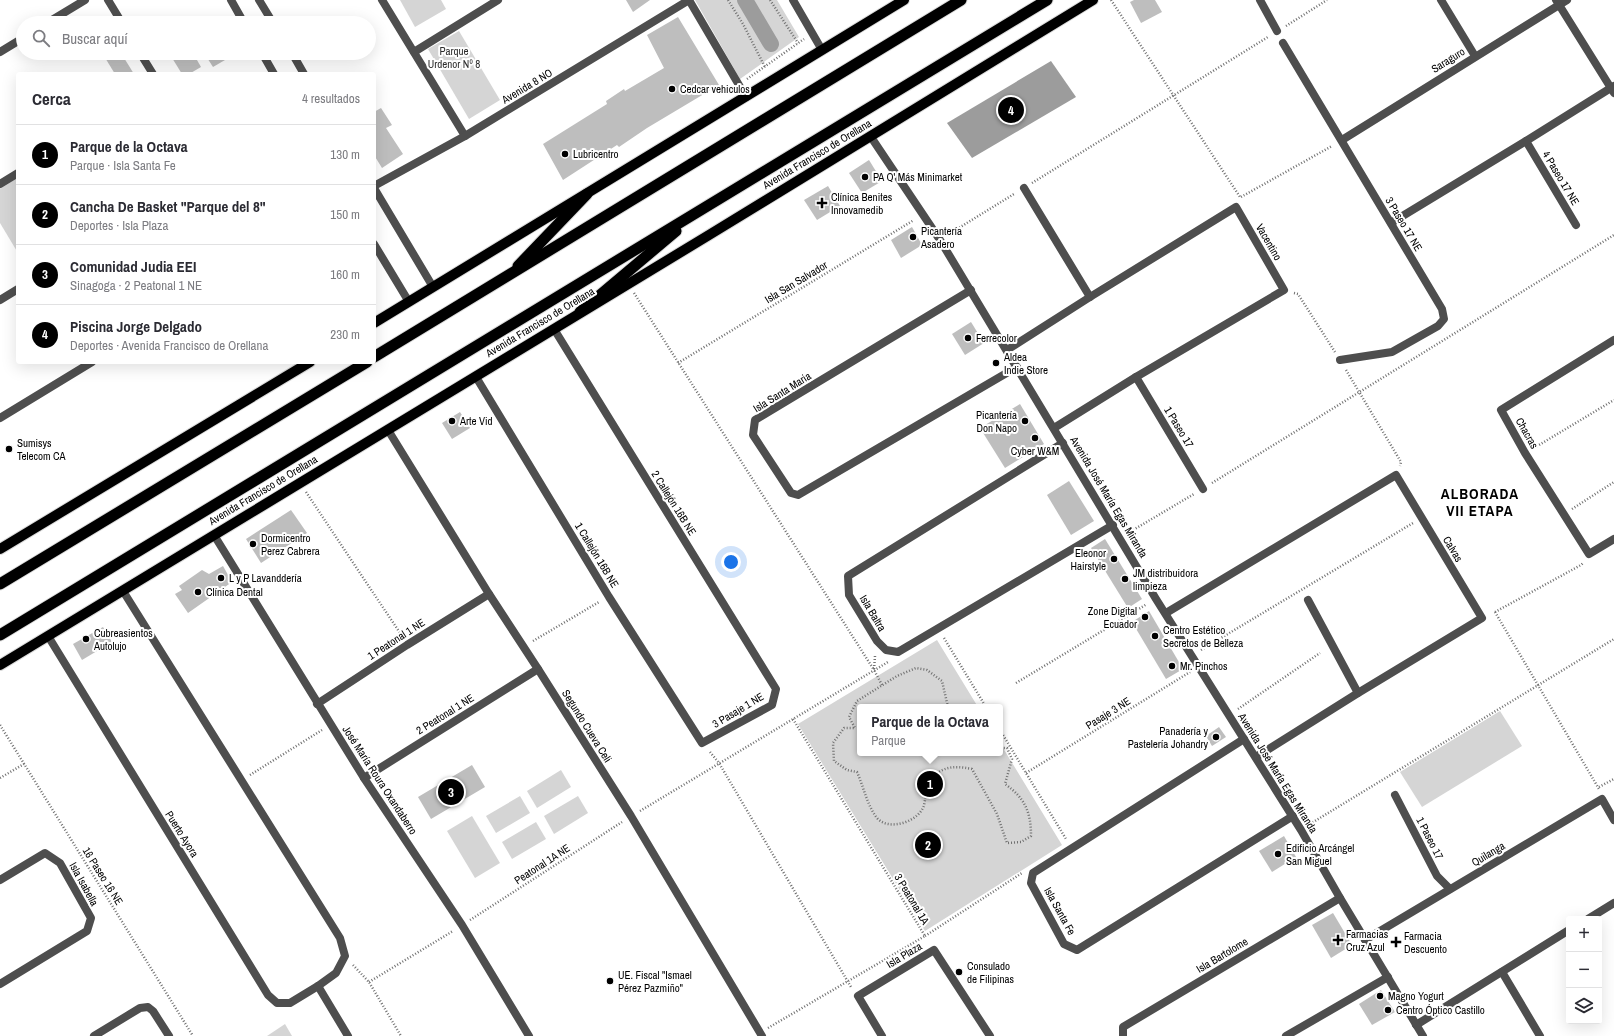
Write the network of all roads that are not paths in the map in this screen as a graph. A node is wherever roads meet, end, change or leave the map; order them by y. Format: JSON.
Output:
{"nodes":[{"id":1,"x":85,"y":0,"type":"edge"},
{"id":2,"x":108,"y":0,"type":"edge"},
{"id":3,"x":231,"y":0,"type":"edge"},
{"id":4,"x":259,"y":0,"type":"edge"},
{"id":5,"x":382,"y":0,"type":"edge"},
{"id":6,"x":498,"y":0,"type":"edge"},
{"id":7,"x":689,"y":0,"type":"edge"},
{"id":8,"x":793,"y":0,"type":"edge"},
{"id":9,"x":904,"y":0,"type":"edge"},
{"id":10,"x":961,"y":0,"type":"edge"},
{"id":11,"x":1047,"y":0,"type":"edge"},
{"id":12,"x":1093,"y":0,"type":"edge"},
{"id":13,"x":1260,"y":0,"type":"edge"},
{"id":14,"x":1441,"y":0,"type":"edge"},
{"id":15,"x":1568,"y":0,"type":"edge"},
{"id":16,"x":1557,"y":2,"type":"edge"},
{"id":17,"x":59,"y":16,"type":"edge"},
{"id":18,"x":118,"y":16,"type":"edge"},
{"id":19,"x":240,"y":16,"type":"edge"},
{"id":20,"x":269,"y":16,"type":"edge"},
{"id":21,"x":1277,"y":32,"type":"road end"},
{"id":22,"x":16,"y":42,"type":"edge"},
{"id":23,"x":1283,"y":43,"type":"dead end"},
{"id":24,"x":822,"y":50,"type":"junction"},
{"id":25,"x":0,"y":52,"type":"edge"},
{"id":26,"x":414,"y":52,"type":"junction"},
{"id":27,"x":1475,"y":56,"type":"junction"},
{"id":28,"x":144,"y":60,"type":"edge"},
{"id":29,"x":266,"y":60,"type":"edge"},
{"id":30,"x":296,"y":60,"type":"edge"},
{"id":31,"x":152,"y":72,"type":"edge"},
{"id":32,"x":273,"y":72,"type":"edge"},
{"id":33,"x":303,"y":72,"type":"edge"},
{"id":34,"x":1613,"y":89,"type":"edge"},
{"id":35,"x":746,"y":97,"type":"junction"},
{"id":36,"x":465,"y":136,"type":"junction"},
{"id":37,"x":870,"y":137,"type":"junction"},
{"id":38,"x":1342,"y":140,"type":"junction"},
{"id":39,"x":1526,"y":141,"type":"junction"},
{"id":40,"x":16,"y":174,"type":"edge"},
{"id":41,"x":0,"y":184,"type":"edge"},
{"id":42,"x":376,"y":186,"type":"edge"},
{"id":43,"x":1024,"y":188,"type":"road end"},
{"id":44,"x":376,"y":190,"type":"edge"},
{"id":45,"x":587,"y":194,"type":"junction"},
{"id":46,"x":701,"y":209,"type":"junction"},
{"id":47,"x":1391,"y":224,"type":"junction"},
{"id":48,"x":1576,"y":225,"type":"dead end"},
{"id":49,"x":376,"y":247,"type":"edge"},
{"id":50,"x":508,"y":276,"type":"junction"},
{"id":51,"x":433,"y":287,"type":"junction"},
{"id":52,"x":16,"y":290,"type":"edge"},
{"id":53,"x":971,"y":290,"type":"junction"},
{"id":54,"x":1090,"y":297,"type":"junction"},
{"id":55,"x":0,"y":300,"type":"edge"},
{"id":56,"x":409,"y":302,"type":"junction"},
{"id":57,"x":580,"y":312,"type":"junction"},
{"id":58,"x":376,"y":322,"type":"edge"},
{"id":59,"x":554,"y":329,"type":"junction"},
{"id":60,"x":1614,"y":340,"type":"edge"},
{"id":61,"x":1007,"y":350,"type":"junction"},
{"id":62,"x":376,"y":357,"type":"edge"},
{"id":63,"x":1340,"y":360,"type":"road end"},
{"id":64,"x":89,"y":364,"type":"edge"},
{"id":65,"x":307,"y":364,"type":"edge"},
{"id":66,"x":364,"y":364,"type":"edge"},
{"id":67,"x":1017,"y":367,"type":"junction"},
{"id":68,"x":476,"y":377,"type":"junction"},
{"id":69,"x":1136,"y":377,"type":"junction"},
{"id":70,"x":0,"y":418,"type":"edge"},
{"id":71,"x":1054,"y":428,"type":"junction"},
{"id":72,"x":388,"y":430,"type":"junction"},
{"id":73,"x":1063,"y":443,"type":"junction"},
{"id":74,"x":1203,"y":488,"type":"road end"},
{"id":75,"x":1113,"y":526,"type":"junction"},
{"id":76,"x":214,"y":535,"type":"junction"},
{"id":77,"x":1614,"y":539,"type":"edge"},
{"id":78,"x":0,"y":550,"type":"edge"},
{"id":79,"x":0,"y":584,"type":"edge"},
{"id":80,"x":123,"y":590,"type":"junction"},
{"id":81,"x":488,"y":594,"type":"junction"},
{"id":82,"x":1308,"y":600,"type":"dead end"},
{"id":83,"x":1166,"y":613,"type":"junction"},
{"id":84,"x":0,"y":635,"type":"edge"},
{"id":85,"x":48,"y":636,"type":"junction"},
{"id":86,"x":0,"y":665,"type":"edge"},
{"id":87,"x":538,"y":669,"type":"junction"},
{"id":88,"x":776,"y":689,"type":"joint"},
{"id":89,"x":1358,"y":693,"type":"junction"},
{"id":90,"x":317,"y":704,"type":"junction"},
{"id":91,"x":1244,"y":739,"type":"junction"},
{"id":92,"x":702,"y":743,"type":"joint"},
{"id":93,"x":1256,"y":757,"type":"junction"},
{"id":94,"x":364,"y":778,"type":"junction"},
{"id":95,"x":1395,"y":795,"type":"dead end"},
{"id":96,"x":1293,"y":816,"type":"junction"},
{"id":97,"x":1614,"y":820,"type":"edge"},
{"id":98,"x":0,"y":880,"type":"edge"},
{"id":99,"x":1450,"y":889,"type":"junction"},
{"id":100,"x":1340,"y":898,"type":"junction"},
{"id":101,"x":1614,"y":903,"type":"edge"},
{"id":102,"x":1593,"y":916,"type":"edge"},
{"id":103,"x":1566,"y":932,"type":"edge"},
{"id":104,"x":1365,"y":940,"type":"junction"},
{"id":105,"x":1502,"y":972,"type":"junction"},
{"id":106,"x":1388,"y":977,"type":"junction"},
{"id":107,"x":0,"y":984,"type":"edge"},
{"id":108,"x":318,"y":986,"type":"junction"},
{"id":109,"x":1416,"y":1025,"type":"junction"},
{"id":110,"x":94,"y":1036,"type":"edge"},
{"id":111,"x":169,"y":1036,"type":"edge"},
{"id":112,"x":348,"y":1036,"type":"edge"},
{"id":113,"x":528,"y":1036,"type":"edge"},
{"id":114,"x":762,"y":1036,"type":"edge"},
{"id":115,"x":882,"y":1036,"type":"edge"},
{"id":116,"x":990,"y":1036,"type":"edge"},
{"id":117,"x":1123,"y":1036,"type":"edge"},
{"id":118,"x":1286,"y":1036,"type":"edge"},
{"id":119,"x":1423,"y":1036,"type":"edge"},
{"id":120,"x":1540,"y":1036,"type":"edge"}],
"edges":[{"from":1,"to":17,"type":"street"},
{"from":2,"to":18,"type":"street"},
{"from":3,"to":19,"type":"street"},
{"from":4,"to":20,"type":"street"},
{"from":5,"to":26,"type":"street"},
{"from":6,"to":26,"type":"street"},
{"from":7,"to":35,"type":"street"},
{"from":7,"to":36,"type":"street","name":"Avenida 8 NO"},
{"from":8,"to":24,"type":"street"},
{"from":9,"to":24,"type":"main road"},
{"from":10,"to":50,"type":"highway"},
{"from":11,"to":46,"type":"highway","name":"Avenida Francisco de Orellana"},
{"from":12,"to":37,"type":"main road","name":"Avenida Francisco de Orellana"},
{"from":13,"to":21,"type":"street"},
{"from":14,"to":27,"type":"street"},
{"from":15,"to":16,"type":"street","name":"Saraguro"},
{"from":16,"to":27,"type":"street","name":"Saraguro"},
{"from":16,"to":34,"type":"street"},
{"from":22,"to":25,"type":"street"},
{"from":23,"to":38,"type":"street","name":"3 Paseo 17 NE"},
{"from":24,"to":35,"type":"main road"},
{"from":26,"to":36,"type":"street"},
{"from":27,"to":38,"type":"street","name":"Saraguro"},
{"from":28,"to":31,"type":"street"},
{"from":29,"to":32,"type":"street"},
{"from":30,"to":33,"type":"street"},
{"from":34,"to":39,"type":"street"},
{"from":35,"to":45,"type":"main road"},
{"from":36,"to":42,"type":"street","name":"Avenida 8 NO"},
{"from":37,"to":53,"type":"street","name":"Avenida José María Egas Miranda"},
{"from":37,"to":57,"type":"main road","name":"Avenida Francisco de Orellana"},
{"from":38,"to":47,"type":"street","name":"3 Paseo 17 NE"},
{"from":39,"to":47,"type":"street"},
{"from":39,"to":48,"type":"street","name":"4 Paseo 17 NE"},
{"from":40,"to":41,"type":"street"},
{"from":43,"to":54,"type":"street"},
{"from":44,"to":51,"type":"street"},
{"from":45,"to":50,"type":"highway"},
{"from":45,"to":51,"type":"main road"},
{"from":46,"to":57,"type":"highway"},
{"from":46,"to":84,"type":"highway","name":"Avenida Francisco de Orellana"},
{"from":47,"to":63,"type":"street","name":"3 Paseo 17 NE"},
{"from":49,"to":56,"type":"street"},
{"from":50,"to":62,"type":"highway"},
{"from":51,"to":56,"type":"main road"},
{"from":52,"to":55,"type":"street"},
{"from":53,"to":61,"type":"street","name":"Avenida José María Egas Miranda"},
{"from":53,"to":67,"type":"street","name":"Isla Santa Maria"},
{"from":54,"to":61,"type":"street","name":"Vacentino"},
{"from":54,"to":69,"type":"street","name":"Vacentino"},
{"from":56,"to":58,"type":"main road"},
{"from":57,"to":59,"type":"main road","name":"Avenida Francisco de Orellana"},
{"from":59,"to":68,"type":"main road","name":"Avenida Francisco de Orellana"},
{"from":59,"to":88,"type":"street","name":"2 Callejón 16B NE"},
{"from":60,"to":77,"type":"street","name":"Chacras"},
{"from":61,"to":67,"type":"street","name":"Avenida José María Egas Miranda"},
{"from":64,"to":70,"type":"street"},
{"from":65,"to":78,"type":"main road"},
{"from":66,"to":79,"type":"highway"},
{"from":67,"to":71,"type":"street","name":"Avenida José María Egas Miranda"},
{"from":68,"to":72,"type":"main road","name":"Avenida Francisco de Orellana"},
{"from":68,"to":92,"type":"street","name":"1 Callejón 16B NE"},
{"from":69,"to":71,"type":"street"},
{"from":69,"to":74,"type":"street","name":"1 Paseo 17"},
{"from":71,"to":73,"type":"street","name":"Avenida José María Egas Miranda"},
{"from":72,"to":76,"type":"main road","name":"Avenida Francisco de Orellana"},
{"from":72,"to":81,"type":"street","name":"Segundo Cueva Celi"},
{"from":73,"to":75,"type":"street","name":"Avenida José María Egas Miranda"},
{"from":73,"to":75,"type":"street","name":"Isla Baltra"},
{"from":75,"to":83,"type":"street","name":"Avenida José María Egas Miranda"},
{"from":76,"to":80,"type":"main road","name":"Avenida Francisco de Orellana"},
{"from":76,"to":90,"type":"street","name":"José María Roura Oxandaberro"},
{"from":80,"to":85,"type":"main road","name":"Avenida Francisco de Orellana"},
{"from":80,"to":108,"type":"street","name":"Puerto Ayora"},
{"from":81,"to":87,"type":"street","name":"Segundo Cueva Celi"},
{"from":81,"to":90,"type":"street","name":"1 Peatonal 1 NE"},
{"from":82,"to":89,"type":"street"},
{"from":83,"to":89,"type":"street","name":"Calvas"},
{"from":83,"to":91,"type":"street","name":"Avenida José María Egas Miranda"},
{"from":85,"to":86,"type":"main road","name":"Avenida Francisco de Orellana"},
{"from":85,"to":108,"type":"street","name":"Puerto Ayora"},
{"from":87,"to":94,"type":"street","name":"2 Peatonal 1 NE"},
{"from":87,"to":114,"type":"street","name":"Segundo Cueva Celi"},
{"from":88,"to":92,"type":"street","name":"3 Pasaje 1 NE"},
{"from":89,"to":93,"type":"street","name":"Calvas"},
{"from":90,"to":94,"type":"street","name":"José María Roura Oxandaberro"},
{"from":91,"to":93,"type":"street","name":"Avenida José María Egas Miranda"},
{"from":91,"to":96,"type":"street","name":"Isla Santa Fe"},
{"from":93,"to":96,"type":"street","name":"Avenida José María Egas Miranda"},
{"from":94,"to":113,"type":"street","name":"José María Roura Oxandaberro"},
{"from":95,"to":99,"type":"street","name":"1 Paseo 17"},
{"from":96,"to":100,"type":"street","name":"Avenida José María Egas Miranda"},
{"from":97,"to":99,"type":"street","name":"Quilanga"},
{"from":98,"to":107,"type":"street","name":"Isla Isabella"},
{"from":99,"to":104,"type":"street","name":"Quilanga"},
{"from":100,"to":104,"type":"street","name":"Avenida José María Egas Miranda"},
{"from":100,"to":117,"type":"street","name":"Isla Bartolome"},
{"from":101,"to":102,"type":"street"},
{"from":103,"to":105,"type":"street"},
{"from":104,"to":106,"type":"street","name":"Avenida José María Egas Miranda"},
{"from":105,"to":109,"type":"street"},
{"from":105,"to":120,"type":"street"},
{"from":106,"to":109,"type":"street","name":"Avenida José María Egas Miranda"},
{"from":106,"to":118,"type":"street"},
{"from":108,"to":112,"type":"street"},
{"from":109,"to":119,"type":"street","name":"Avenida José María Egas Miranda"},
{"from":110,"to":111,"type":"street"},
{"from":115,"to":116,"type":"street","name":"Isla Plaza"}]}
